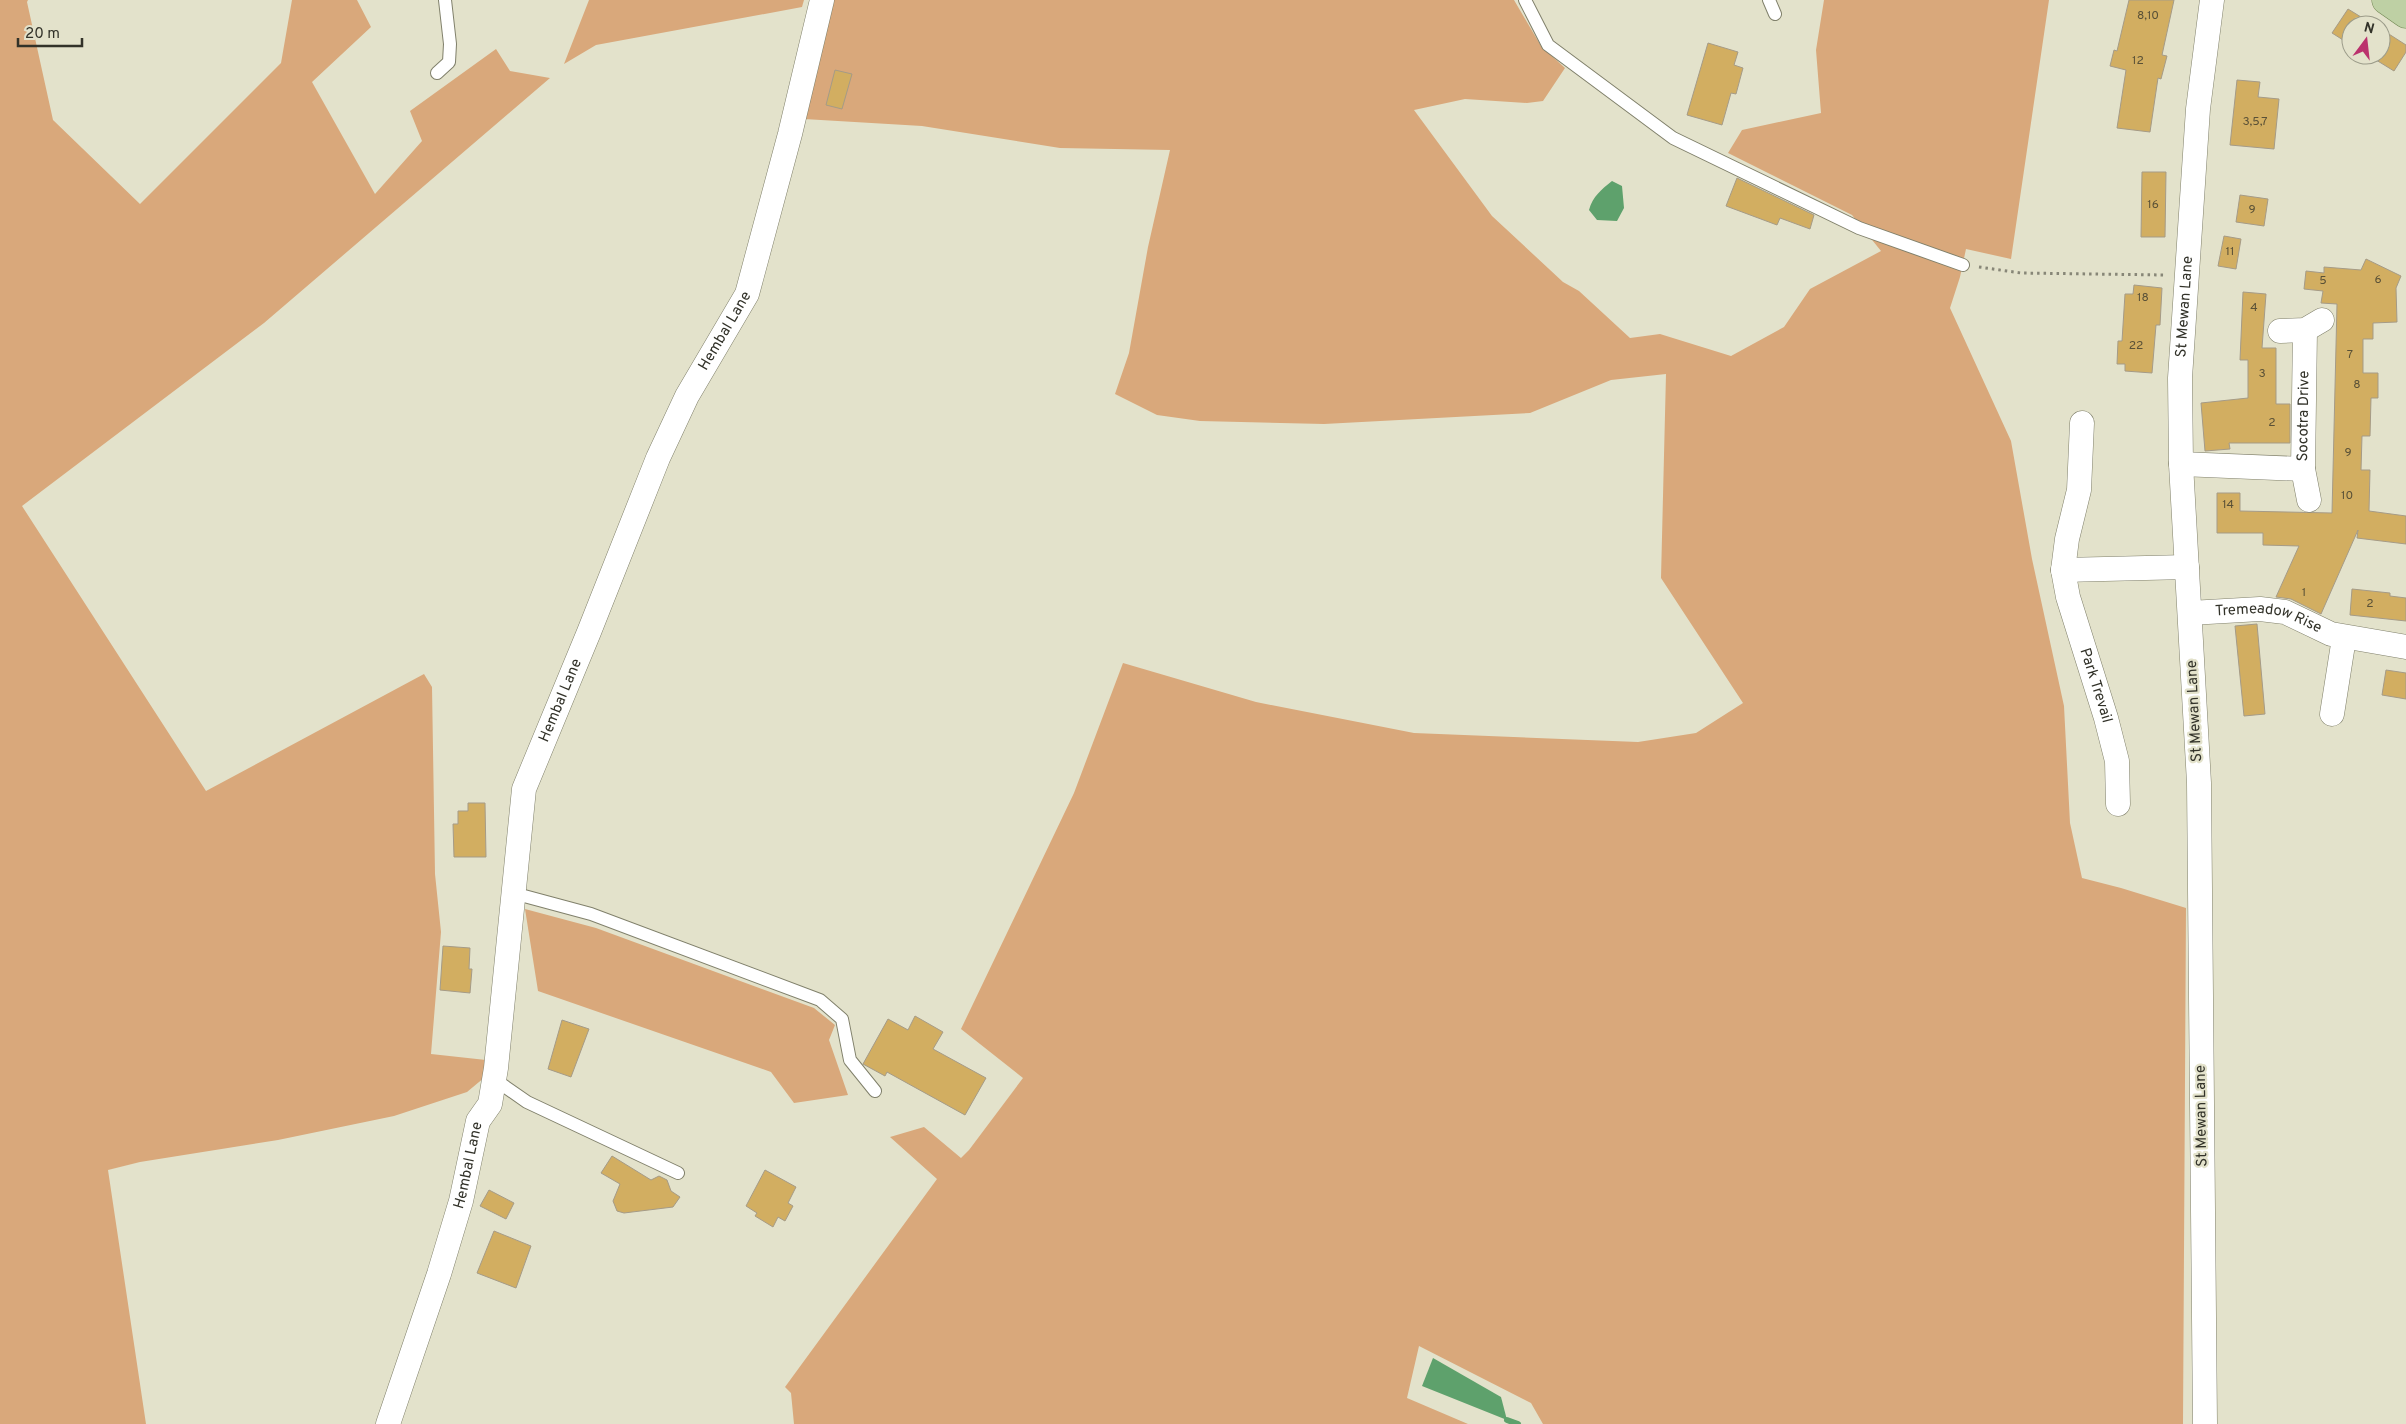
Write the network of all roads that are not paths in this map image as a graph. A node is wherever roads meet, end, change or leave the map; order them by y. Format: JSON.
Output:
{"nodes":[{"id":1,"x":445,"y":0,"type":"edge"},
{"id":2,"x":822,"y":0,"type":"edge"},
{"id":3,"x":1525,"y":0,"type":"edge"},
{"id":4,"x":1769,"y":0,"type":"edge"},
{"id":5,"x":2212,"y":0,"type":"edge"},
{"id":6,"x":2386,"y":0,"type":"edge"},
{"id":7,"x":1775,"y":14,"type":"dead end"},
{"id":8,"x":2406,"y":14,"type":"edge"},
{"id":9,"x":437,"y":73,"type":"dead end"},
{"id":10,"x":1963,"y":265,"type":"road end"},
{"id":11,"x":2280,"y":331,"type":"dead end"},
{"id":12,"x":2082,"y":423,"type":"dead end"},
{"id":13,"x":2181,"y":464,"type":"junction"},
{"id":14,"x":2303,"y":469,"type":"junction"},
{"id":15,"x":2309,"y":500,"type":"dead end"},
{"id":16,"x":2187,"y":567,"type":"junction"},
{"id":17,"x":2063,"y":570,"type":"junction"},
{"id":18,"x":2190,"y":614,"type":"junction"},
{"id":19,"x":2344,"y":638,"type":"junction"},
{"id":20,"x":2406,"y":647,"type":"edge"},
{"id":21,"x":2332,"y":714,"type":"dead end"},
{"id":22,"x":2118,"y":804,"type":"dead end"},
{"id":23,"x":512,"y":893,"type":"junction"},
{"id":24,"x":494,"y":1079,"type":"junction"},
{"id":25,"x":874,"y":1091,"type":"dead end"},
{"id":26,"x":678,"y":1173,"type":"dead end"},
{"id":27,"x":388,"y":1424,"type":"edge"},
{"id":28,"x":2205,"y":1424,"type":"edge"}],
"edges":[{"from":1,"to":9,"type":"lane"},
{"from":2,"to":23,"type":"street","name":"Hembal Lane"},
{"from":3,"to":10,"type":"lane"},
{"from":4,"to":7,"type":"lane"},
{"from":5,"to":13,"type":"street","name":"St Mewan Lane"},
{"from":6,"to":8,"type":"main road"},
{"from":11,"to":14,"type":"street","name":"Socotra Drive"},
{"from":12,"to":17,"type":"street","name":"Park Trevail"},
{"from":13,"to":14,"type":"street","name":"Socotra Drive"},
{"from":13,"to":16,"type":"street","name":"St Mewan Lane"},
{"from":14,"to":15,"type":"street"},
{"from":16,"to":17,"type":"street"},
{"from":16,"to":18,"type":"street","name":"St Mewan Lane"},
{"from":17,"to":22,"type":"street","name":"Park Trevail"},
{"from":18,"to":19,"type":"street","name":"Tremeadow Rise"},
{"from":18,"to":28,"type":"street","name":"St Mewan Lane"},
{"from":19,"to":20,"type":"street","name":"Tremeadow Rise"},
{"from":19,"to":21,"type":"street"},
{"from":23,"to":24,"type":"street","name":"Hembal Lane"},
{"from":23,"to":25,"type":"lane"},
{"from":24,"to":26,"type":"lane"},
{"from":24,"to":27,"type":"street","name":"Hembal Lane"}]}
